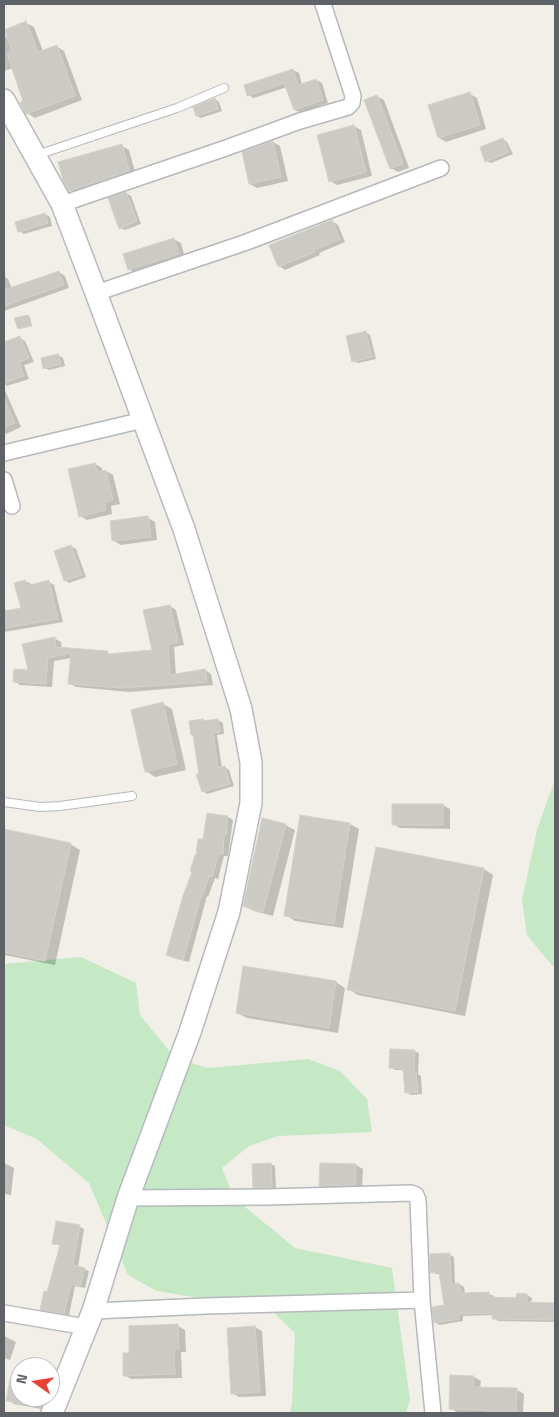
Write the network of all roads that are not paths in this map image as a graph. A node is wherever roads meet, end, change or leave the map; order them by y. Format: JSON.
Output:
{"nodes":[{"id":1,"x":323,"y":4,"type":"edge"},
{"id":2,"x":224,"y":88,"type":"dead end"},
{"id":3,"x":4,"y":100,"type":"edge"},
{"id":4,"x":35,"y":156,"type":"junction"},
{"id":5,"x":441,"y":168,"type":"dead end"},
{"id":6,"x":62,"y":204,"type":"junction"},
{"id":7,"x":96,"y":294,"type":"junction"},
{"id":8,"x":143,"y":420,"type":"junction"},
{"id":9,"x":4,"y":453,"type":"edge"},
{"id":10,"x":4,"y":480,"type":"edge"},
{"id":11,"x":12,"y":506,"type":"dead end"},
{"id":12,"x":132,"y":796,"type":"dead end"},
{"id":13,"x":4,"y":802,"type":"edge"},
{"id":14,"x":128,"y":1198,"type":"junction"},
{"id":15,"x":422,"y":1300,"type":"junction"},
{"id":16,"x":4,"y":1313,"type":"edge"},
{"id":17,"x":90,"y":1319,"type":"junction"},
{"id":18,"x":52,"y":1413,"type":"edge"},
{"id":19,"x":433,"y":1413,"type":"edge"}],
"edges":[{"from":1,"to":6,"type":"street"},
{"from":2,"to":4,"type":"lane"},
{"from":3,"to":4,"type":"main road"},
{"from":4,"to":6,"type":"main road"},
{"from":5,"to":7,"type":"street"},
{"from":6,"to":7,"type":"main road"},
{"from":7,"to":8,"type":"main road"},
{"from":8,"to":9,"type":"street"},
{"from":8,"to":14,"type":"main road"},
{"from":10,"to":11,"type":"street"},
{"from":12,"to":13,"type":"lane"},
{"from":14,"to":15,"type":"street"},
{"from":14,"to":17,"type":"main road"},
{"from":15,"to":17,"type":"street"},
{"from":15,"to":19,"type":"street"},
{"from":16,"to":17,"type":"street"},
{"from":17,"to":18,"type":"main road"}]}
